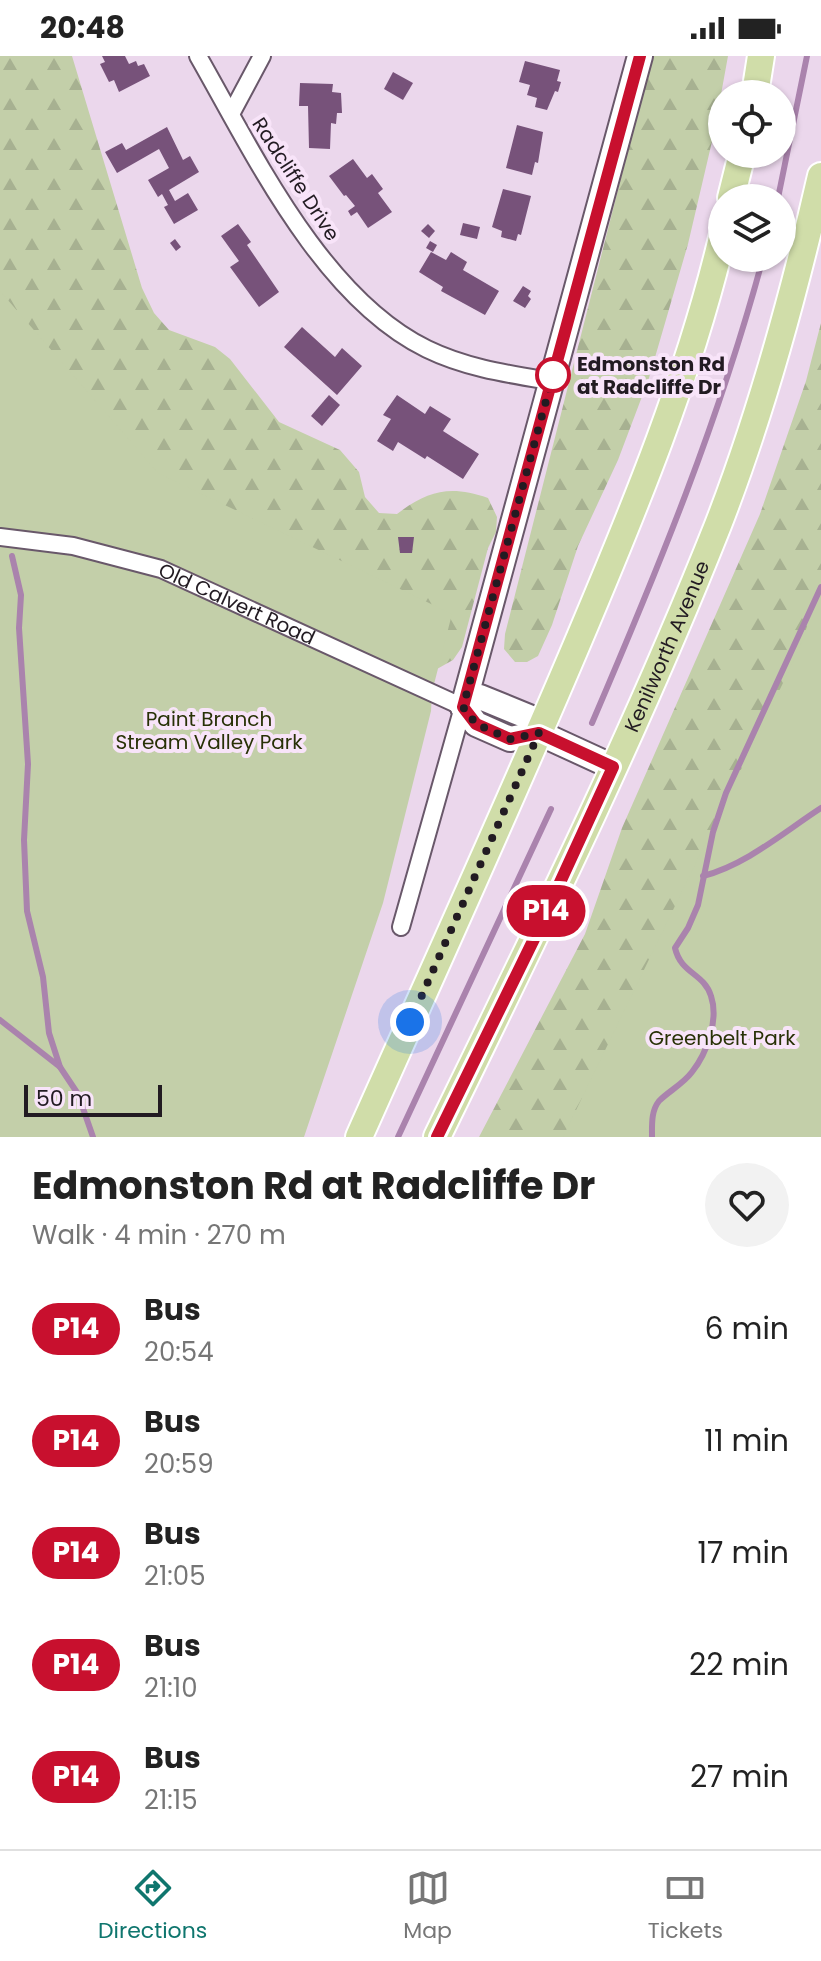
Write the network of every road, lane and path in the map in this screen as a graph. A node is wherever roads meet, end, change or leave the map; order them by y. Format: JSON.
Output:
{"nodes":[{"id":1,"x":198,"y":56,"type":"edge"},
{"id":2,"x":262,"y":56,"type":"edge"},
{"id":3,"x":640,"y":56,"type":"edge"},
{"id":4,"x":761,"y":56,"type":"edge"},
{"id":5,"x":757,"y":80,"type":"edge"},
{"id":6,"x":231,"y":114,"type":"junction"},
{"id":7,"x":821,"y":176,"type":"edge"},
{"id":8,"x":712,"y":272,"type":"edge"},
{"id":9,"x":550,"y":381,"type":"junction"},
{"id":10,"x":0,"y":537,"type":"edge"},
{"id":11,"x":463,"y":707,"type":"junction"},
{"id":12,"x":539,"y":733,"type":"junction"},
{"id":13,"x":613,"y":767,"type":"junction"},
{"id":14,"x":401,"y":927,"type":"dead end"},
{"id":15,"x":359,"y":1137,"type":"edge"},
{"id":16,"x":437,"y":1137,"type":"edge"}],
"edges":[{"from":1,"to":6,"type":"street","name":"Radcliffe Drive"},
{"from":2,"to":6,"type":"street"},
{"from":3,"to":9,"type":"street"},
{"from":4,"to":5,"type":"main road"},
{"from":6,"to":9,"type":"street","name":"Radcliffe Drive"},
{"from":7,"to":13,"type":"main road","name":"Kenilworth Avenue"},
{"from":8,"to":12,"type":"main road"},
{"from":9,"to":11,"type":"street"},
{"from":10,"to":11,"type":"street","name":"Old Calvert Road"},
{"from":11,"to":12,"type":"street","name":"Old Calvert Road"},
{"from":11,"to":14,"type":"street"},
{"from":12,"to":13,"type":"street","name":"Old Calvert Road"},
{"from":12,"to":15,"type":"main road"},
{"from":13,"to":16,"type":"main road","name":"Kenilworth Avenue"}]}
